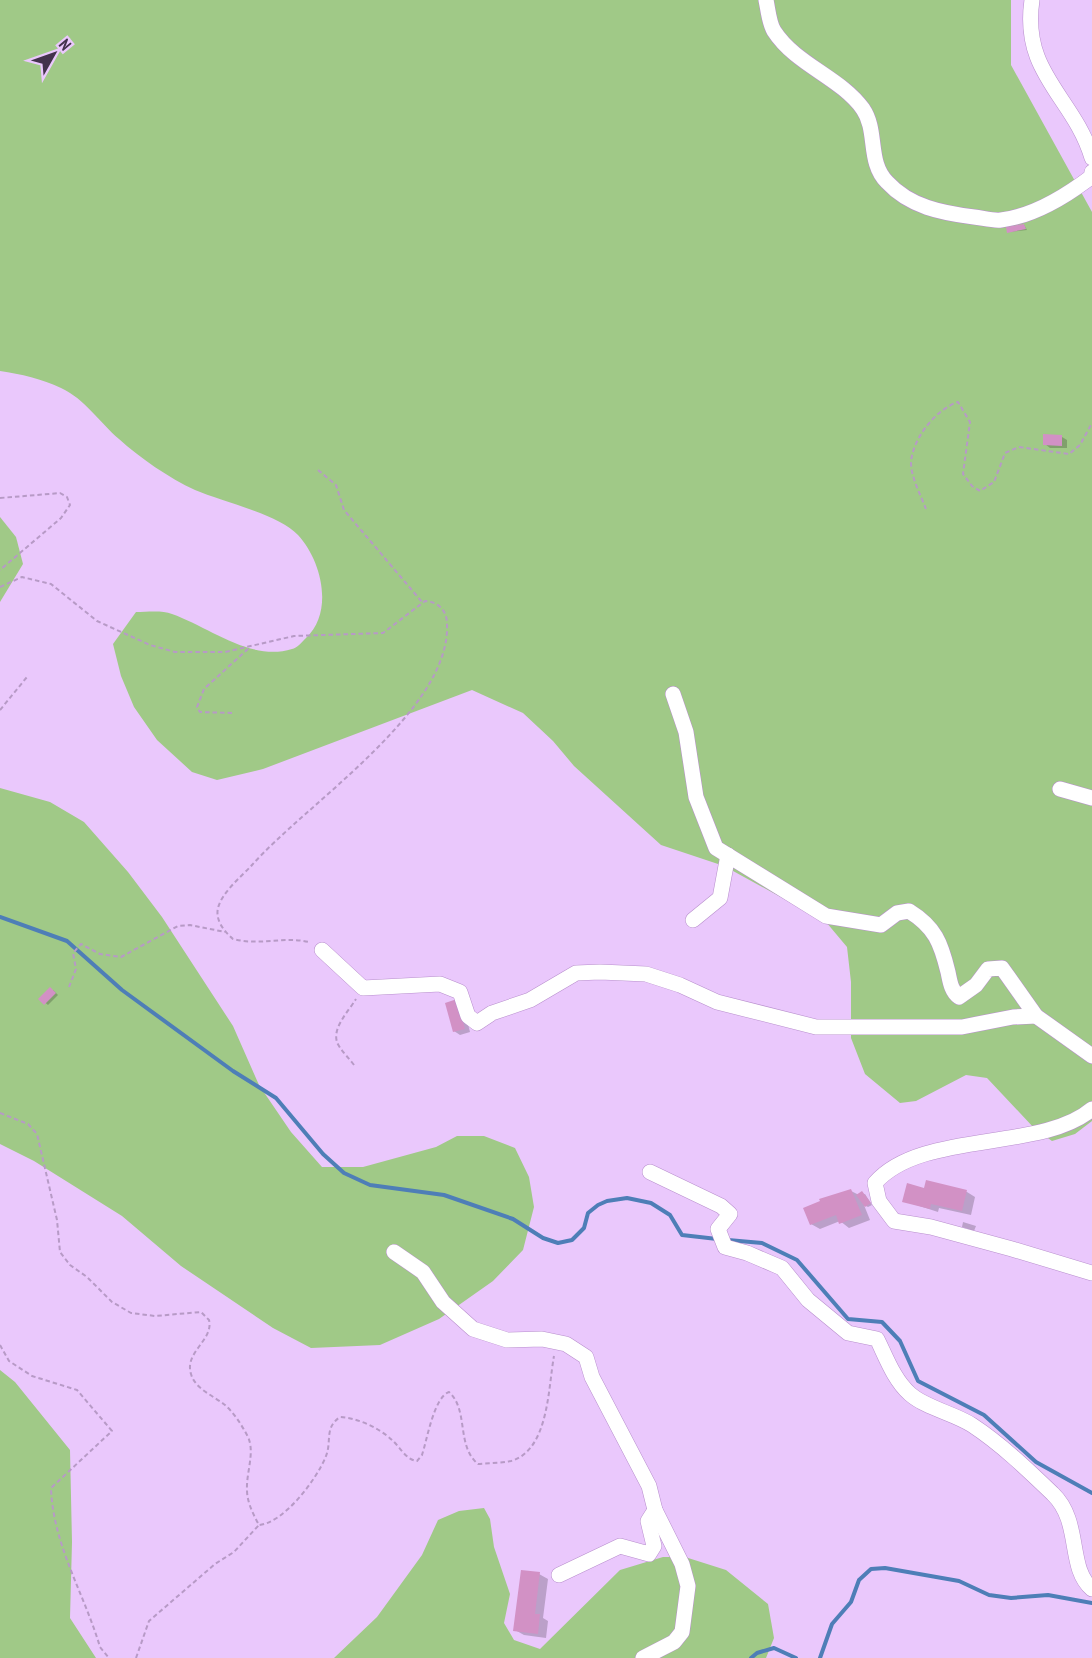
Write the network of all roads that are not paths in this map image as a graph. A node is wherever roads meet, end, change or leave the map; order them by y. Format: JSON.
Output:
{"nodes":[{"id":1,"x":766,"y":0,"type":"edge"},
{"id":2,"x":1032,"y":0,"type":"edge"},
{"id":3,"x":1091,"y":149,"type":"edge"},
{"id":4,"x":1092,"y":172,"type":"edge"},
{"id":5,"x":673,"y":694,"type":"dead end"},
{"id":6,"x":1060,"y":789,"type":"dead end"},
{"id":7,"x":1092,"y":798,"type":"edge"},
{"id":8,"x":728,"y":855,"type":"junction"},
{"id":9,"x":693,"y":920,"type":"dead end"},
{"id":10,"x":322,"y":950,"type":"road end"},
{"id":11,"x":1036,"y":1016,"type":"junction"},
{"id":12,"x":1092,"y":1056,"type":"edge"},
{"id":13,"x":1092,"y":1109,"type":"edge"},
{"id":14,"x":650,"y":1172,"type":"dead end"},
{"id":15,"x":394,"y":1252,"type":"dead end"},
{"id":16,"x":1092,"y":1273,"type":"edge"},
{"id":17,"x":656,"y":1510,"type":"junction"},
{"id":18,"x":560,"y":1575,"type":"dead end"},
{"id":19,"x":1092,"y":1589,"type":"edge"},
{"id":20,"x":643,"y":1658,"type":"edge"}],
"edges":[{"from":1,"to":4,"type":"street"},
{"from":2,"to":3,"type":"street"},
{"from":5,"to":8,"type":"street"},
{"from":6,"to":7,"type":"street"},
{"from":8,"to":9,"type":"street"},
{"from":8,"to":11,"type":"street"},
{"from":10,"to":11,"type":"street"},
{"from":11,"to":12,"type":"street"},
{"from":13,"to":16,"type":"street"},
{"from":14,"to":19,"type":"street"},
{"from":15,"to":17,"type":"street"},
{"from":17,"to":18,"type":"street"},
{"from":17,"to":20,"type":"street"}]}
